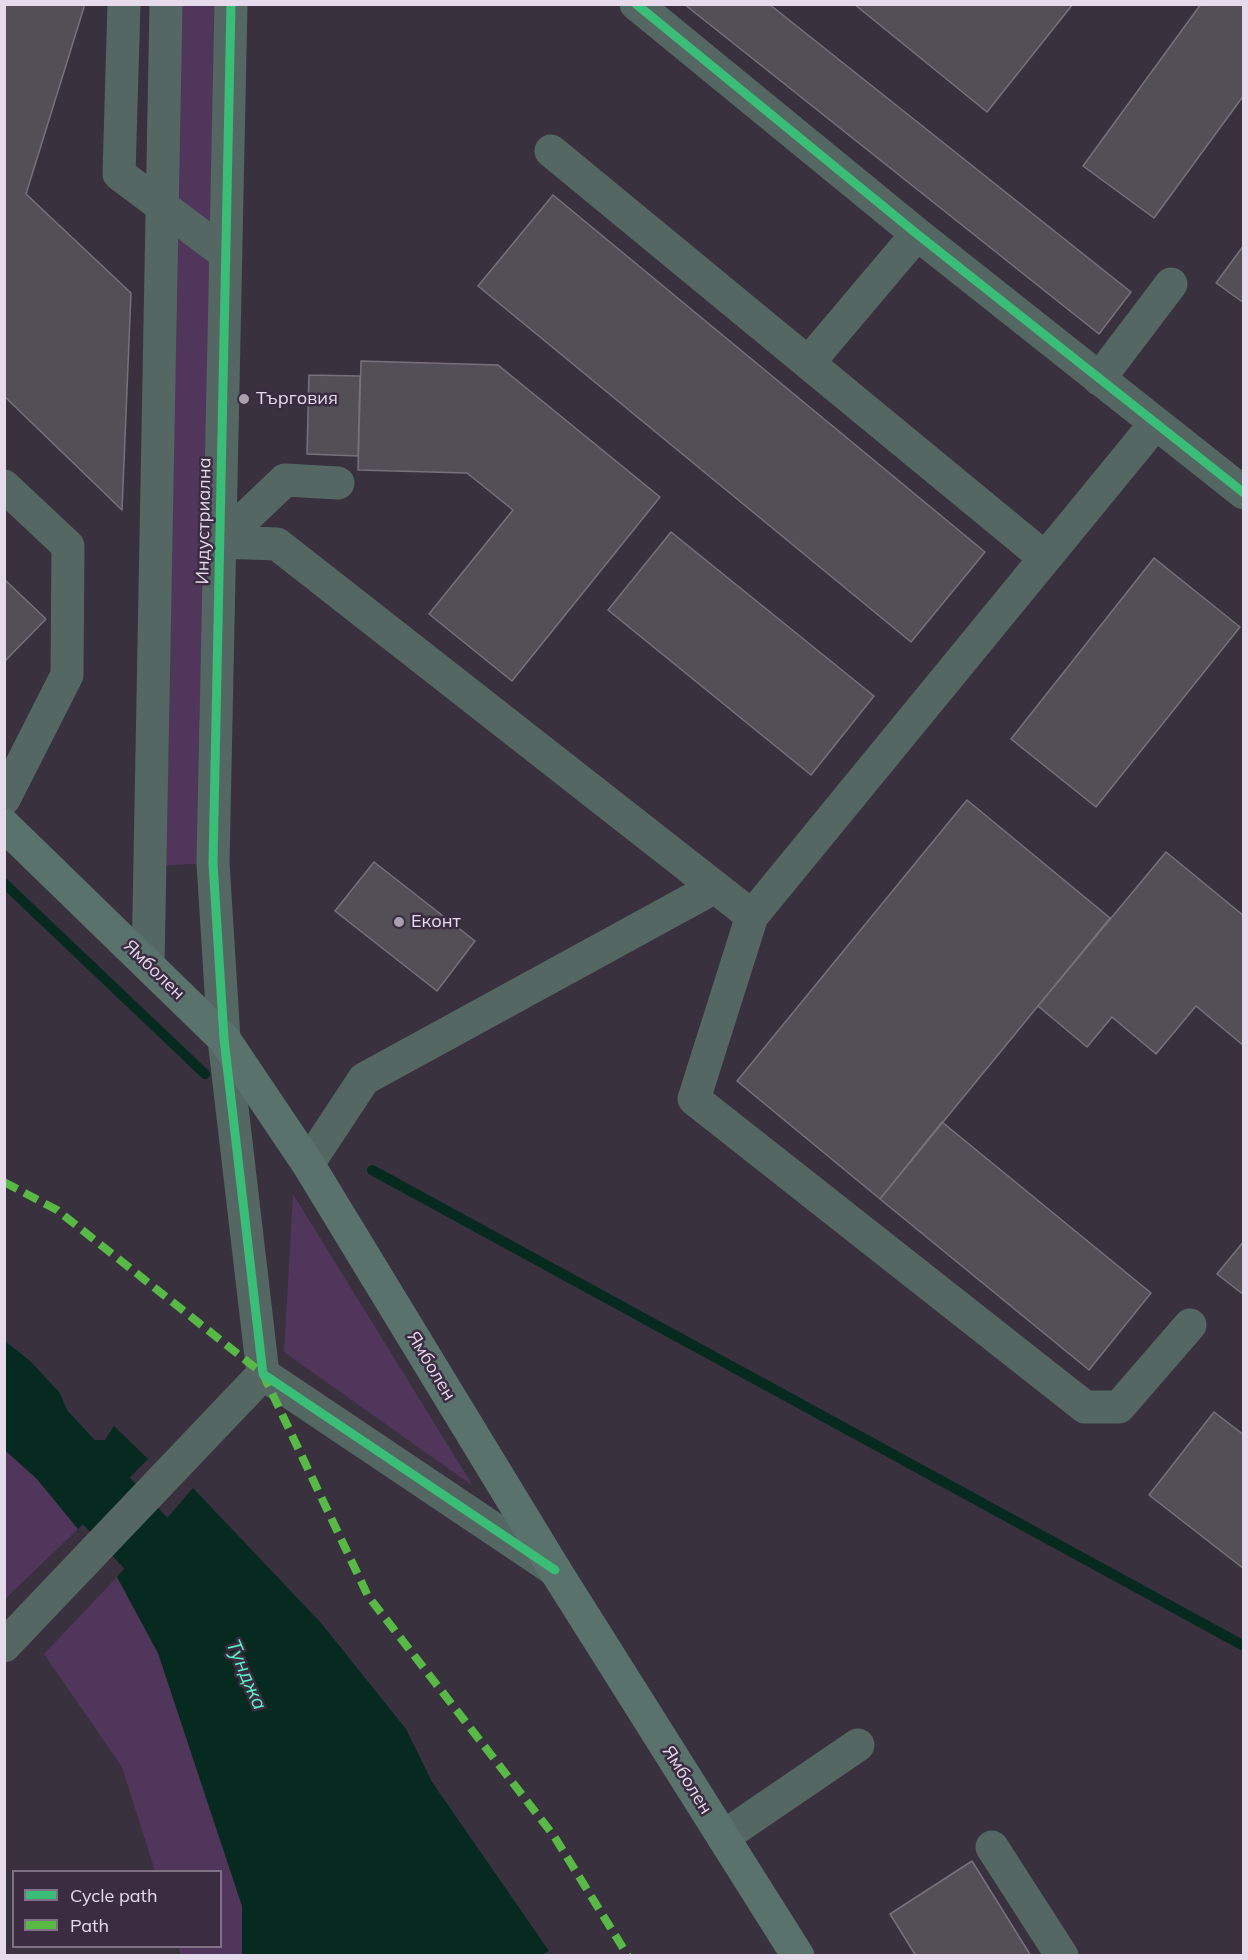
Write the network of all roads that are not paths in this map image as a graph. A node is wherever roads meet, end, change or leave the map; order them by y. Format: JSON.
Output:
{"nodes":[{"id":1,"x":124,"y":4,"type":"edge"},
{"id":2,"x":166,"y":4,"type":"edge"},
{"id":3,"x":231,"y":4,"type":"edge"},
{"id":4,"x":636,"y":4,"type":"edge"},
{"id":5,"x":551,"y":151,"type":"dead end"},
{"id":6,"x":163,"y":207,"type":"junction"},
{"id":7,"x":917,"y":234,"type":"junction"},
{"id":8,"x":226,"y":254,"type":"junction"},
{"id":9,"x":1171,"y":284,"type":"dead end"},
{"id":10,"x":809,"y":362,"type":"junction"},
{"id":11,"x":1099,"y":379,"type":"junction"},
{"id":12,"x":1155,"y":424,"type":"junction"},
{"id":13,"x":338,"y":483,"type":"dead end"},
{"id":14,"x":4,"y":486,"type":"edge"},
{"id":15,"x":1242,"y":489,"type":"edge"},
{"id":16,"x":220,"y":542,"type":"junction"},
{"id":17,"x":1046,"y":558,"type":"junction"},
{"id":18,"x":4,"y":799,"type":"edge"},
{"id":19,"x":4,"y":825,"type":"edge"},
{"id":20,"x":715,"y":887,"type":"junction"},
{"id":21,"x":752,"y":916,"type":"junction"},
{"id":22,"x":148,"y":965,"type":"junction"},
{"id":23,"x":224,"y":1039,"type":"junction"},
{"id":24,"x":308,"y":1164,"type":"junction"},
{"id":25,"x":1190,"y":1325,"type":"dead end"},
{"id":26,"x":263,"y":1374,"type":"junction"},
{"id":27,"x":555,"y":1570,"type":"junction"},
{"id":28,"x":4,"y":1646,"type":"edge"},
{"id":29,"x":858,"y":1745,"type":"dead end"},
{"id":30,"x":723,"y":1837,"type":"junction"},
{"id":31,"x":992,"y":1847,"type":"dead end"},
{"id":32,"x":798,"y":1956,"type":"edge"},
{"id":33,"x":1062,"y":1956,"type":"edge"}],
"edges":[{"from":1,"to":6,"type":"street"},
{"from":2,"to":6,"type":"street"},
{"from":3,"to":8,"type":"street","name":"Индустриална"},
{"from":4,"to":7,"type":"street"},
{"from":5,"to":10,"type":"street"},
{"from":6,"to":8,"type":"street"},
{"from":6,"to":22,"type":"street"},
{"from":7,"to":10,"type":"street"},
{"from":7,"to":11,"type":"street"},
{"from":8,"to":16,"type":"street","name":"Индустриална"},
{"from":9,"to":11,"type":"street"},
{"from":10,"to":17,"type":"street"},
{"from":11,"to":12,"type":"street"},
{"from":12,"to":15,"type":"street"},
{"from":12,"to":17,"type":"street"},
{"from":13,"to":16,"type":"street"},
{"from":14,"to":18,"type":"street"},
{"from":16,"to":20,"type":"street"},
{"from":16,"to":23,"type":"street","name":"Индустриална"},
{"from":17,"to":21,"type":"street"},
{"from":19,"to":22,"type":"main road","name":"Ямболен"},
{"from":20,"to":21,"type":"street"},
{"from":20,"to":24,"type":"street"},
{"from":21,"to":25,"type":"street"},
{"from":22,"to":23,"type":"main road","name":"Ямболен"},
{"from":23,"to":24,"type":"main road","name":"Ямболен"},
{"from":23,"to":26,"type":"street","name":"Индустриална"},
{"from":24,"to":27,"type":"main road","name":"Ямболен"},
{"from":26,"to":27,"type":"street"},
{"from":26,"to":28,"type":"street"},
{"from":27,"to":30,"type":"main road","name":"Ямболен"},
{"from":29,"to":30,"type":"street"},
{"from":30,"to":32,"type":"main road","name":"Ямболен"},
{"from":31,"to":33,"type":"street"}]}
